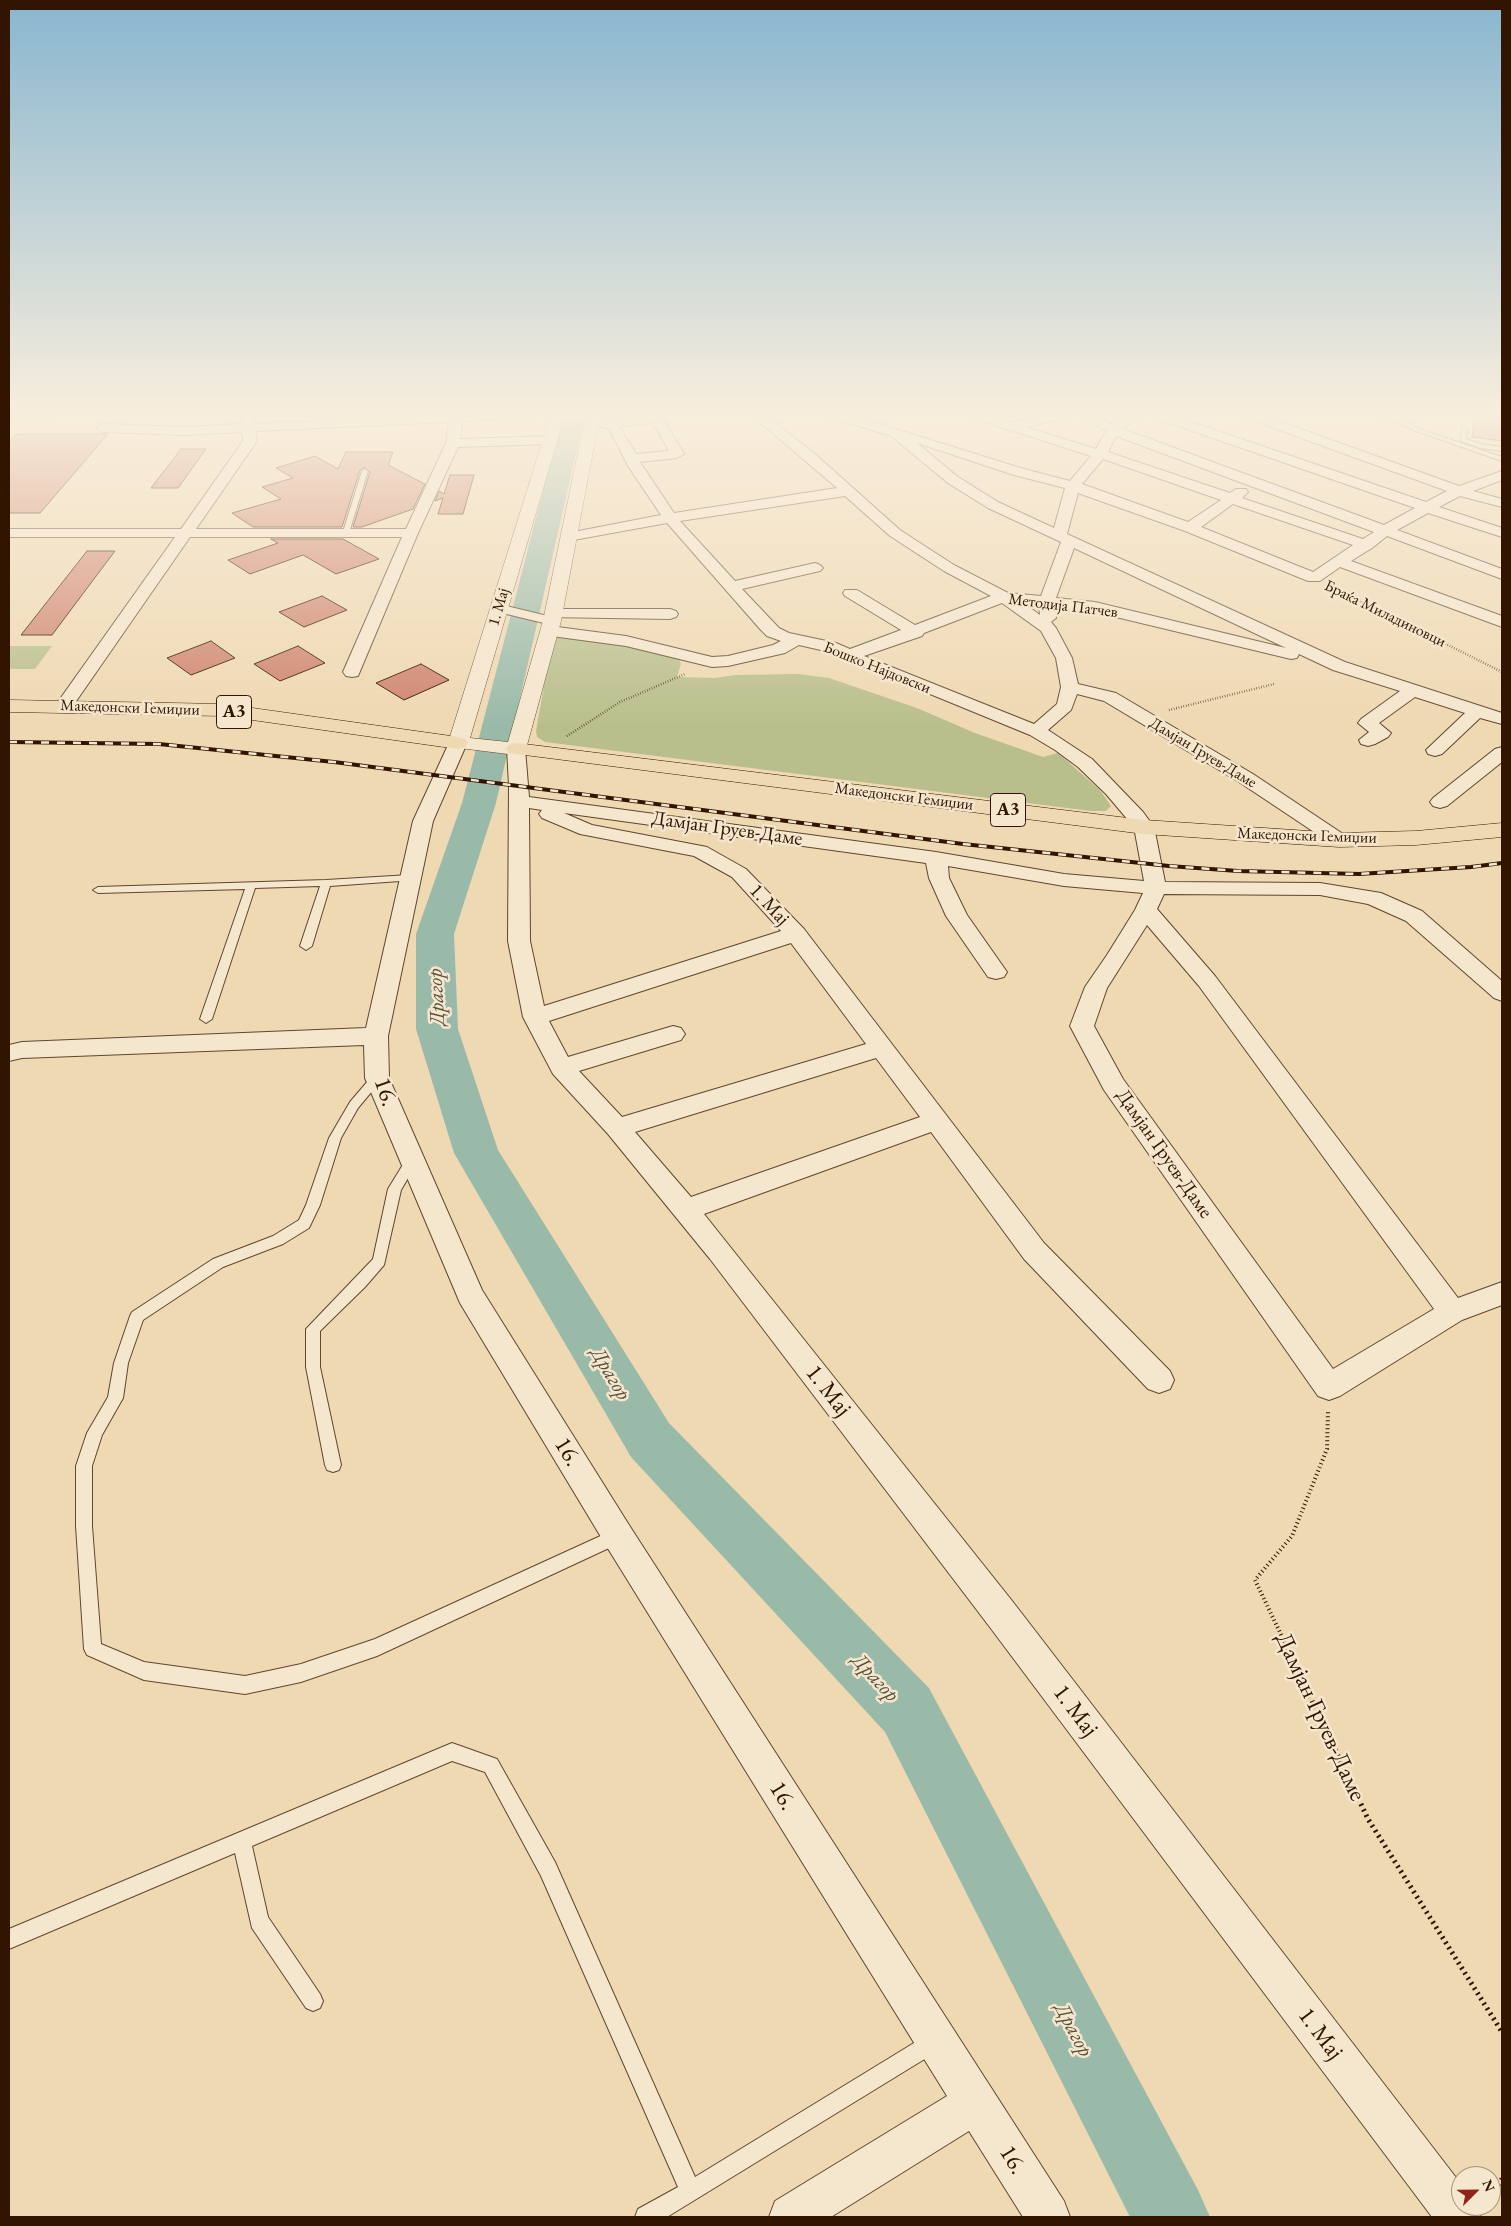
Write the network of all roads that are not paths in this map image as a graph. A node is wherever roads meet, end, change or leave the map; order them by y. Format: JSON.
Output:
{"nodes":[{"id":1,"x":197,"y":518,"type":"edge"},
{"id":2,"x":350,"y":518,"type":"edge"},
{"id":3,"x":418,"y":518,"type":"edge"},
{"id":4,"x":526,"y":518,"type":"edge"},
{"id":5,"x":572,"y":518,"type":"edge"},
{"id":6,"x":670,"y":518,"type":"joint"},
{"id":7,"x":878,"y":518,"type":"edge"},
{"id":8,"x":1021,"y":518,"type":"edge"},
{"id":9,"x":1067,"y":518,"type":"edge"},
{"id":10,"x":1162,"y":518,"type":"edge"},
{"id":11,"x":1205,"y":518,"type":"edge"},
{"id":12,"x":1286,"y":518,"type":"edge"},
{"id":13,"x":1351,"y":518,"type":"edge"},
{"id":14,"x":1408,"y":518,"type":"edge"},
{"id":15,"x":1456,"y":518,"type":"edge"},
{"id":16,"x":1190,"y":528,"type":"junction"},
{"id":17,"x":1385,"y":531,"type":"junction"},
{"id":18,"x":411,"y":532,"type":"junction"},
{"id":19,"x":9,"y":533,"type":"edge"},
{"id":20,"x":186,"y":533,"type":"junction"},
{"id":21,"x":345,"y":533,"type":"junction"},
{"id":22,"x":1502,"y":533,"type":"edge"},
{"id":23,"x":568,"y":537,"type":"junction"},
{"id":24,"x":1064,"y":538,"type":"junction"},
{"id":25,"x":1367,"y":545,"type":"junction"},
{"id":26,"x":1340,"y":562,"type":"junction"},
{"id":27,"x":815,"y":568,"type":"dead end"},
{"id":28,"x":1502,"y":574,"type":"edge"},
{"id":29,"x":731,"y":587,"type":"junction"},
{"id":30,"x":851,"y":593,"type":"dead end"},
{"id":31,"x":1004,"y":597,"type":"junction"},
{"id":32,"x":1046,"y":602,"type":"junction"},
{"id":33,"x":503,"y":609,"type":"junction"},
{"id":34,"x":670,"y":614,"type":"dead end"},
{"id":35,"x":549,"y":621,"type":"junction"},
{"id":36,"x":1502,"y":622,"type":"edge"},
{"id":37,"x":1048,"y":628,"type":"junction"},
{"id":38,"x":916,"y":632,"type":"junction"},
{"id":39,"x":796,"y":640,"type":"junction"},
{"id":40,"x":1296,"y":650,"type":"junction"},
{"id":41,"x":850,"y":655,"type":"junction"},
{"id":42,"x":352,"y":672,"type":"dead end"},
{"id":43,"x":1070,"y":687,"type":"junction"},
{"id":44,"x":1412,"y":690,"type":"junction"},
{"id":45,"x":9,"y":706,"type":"edge"},
{"id":46,"x":64,"y":706,"type":"junction"},
{"id":47,"x":1477,"y":711,"type":"junction"},
{"id":48,"x":1502,"y":718,"type":"edge"},
{"id":49,"x":1036,"y":730,"type":"junction"},
{"id":50,"x":1368,"y":740,"type":"dead end"},
{"id":51,"x":458,"y":743,"type":"junction"},
{"id":52,"x":528,"y":750,"type":"junction"},
{"id":53,"x":1435,"y":750,"type":"dead end"},
{"id":54,"x":1502,"y":753,"type":"edge"},
{"id":55,"x":518,"y":801,"type":"junction"},
{"id":56,"x":1440,"y":802,"type":"dead end"},
{"id":57,"x":1144,"y":827,"type":"junction"},
{"id":58,"x":1502,"y":830,"type":"edge"},
{"id":59,"x":1339,"y":840,"type":"junction"},
{"id":60,"x":936,"y":858,"type":"junction"},
{"id":61,"x":410,"y":878,"type":"junction"},
{"id":62,"x":326,"y":883,"type":"junction"},
{"id":63,"x":251,"y":885,"type":"junction"},
{"id":64,"x":98,"y":890,"type":"dead end"},
{"id":65,"x":1151,"y":899,"type":"junction"},
{"id":66,"x":796,"y":934,"type":"junction"},
{"id":67,"x":306,"y":946,"type":"dead end"},
{"id":68,"x":996,"y":972,"type":"dead end"},
{"id":69,"x":1502,"y":993,"type":"edge"},
{"id":70,"x":535,"y":1017,"type":"junction"},
{"id":71,"x":206,"y":1019,"type":"dead end"},
{"id":72,"x":673,"y":1034,"type":"dead end"},
{"id":73,"x":376,"y":1036,"type":"junction"},
{"id":74,"x":882,"y":1048,"type":"junction"},
{"id":75,"x":9,"y":1053,"type":"edge"},
{"id":76,"x":562,"y":1068,"type":"junction"},
{"id":77,"x":377,"y":1078,"type":"junction"},
{"id":78,"x":936,"y":1121,"type":"junction"},
{"id":79,"x":617,"y":1128,"type":"junction"},
{"id":80,"x":412,"y":1161,"type":"junction"},
{"id":81,"x":686,"y":1210,"type":"junction"},
{"id":82,"x":1502,"y":1293,"type":"edge"},
{"id":83,"x":1452,"y":1312,"type":"junction"},
{"id":84,"x":1159,"y":1380,"type":"dead end"},
{"id":85,"x":333,"y":1465,"type":"dead end"},
{"id":86,"x":618,"y":1536,"type":"junction"},
{"id":87,"x":242,"y":1841,"type":"junction"},
{"id":88,"x":9,"y":1939,"type":"edge"},
{"id":89,"x":313,"y":2001,"type":"dead end"},
{"id":90,"x":936,"y":2041,"type":"junction"},
{"id":91,"x":976,"y":2102,"type":"junction"},
{"id":92,"x":691,"y":2192,"type":"junction"},
{"id":93,"x":646,"y":2217,"type":"edge"},
{"id":94,"x":791,"y":2217,"type":"edge"},
{"id":95,"x":1048,"y":2217,"type":"edge"},
{"id":96,"x":1459,"y":2217,"type":"edge"}],
"edges":[{"from":1,"to":20,"type":"street"},
{"from":2,"to":21,"type":"lane"},
{"from":3,"to":18,"type":"street"},
{"from":4,"to":33,"type":"street","name":"1. Мај"},
{"from":5,"to":23,"type":"street","name":"1. Мај"},
{"from":6,"to":23,"type":"street"},
{"from":6,"to":29,"type":"street","name":"Бошко Најдовски"},
{"from":7,"to":31,"type":"street"},
{"from":8,"to":24,"type":"street"},
{"from":9,"to":24,"type":"street"},
{"from":10,"to":16,"type":"street","name":"Браќа Миладиновци"},
{"from":11,"to":16,"type":"street"},
{"from":12,"to":25,"type":"street"},
{"from":13,"to":17,"type":"street"},
{"from":14,"to":17,"type":"street"},
{"from":15,"to":22,"type":"street"},
{"from":16,"to":26,"type":"street","name":"Браќа Миладиновци"},
{"from":17,"to":25,"type":"street"},
{"from":17,"to":28,"type":"street"},
{"from":18,"to":21,"type":"street"},
{"from":18,"to":42,"type":"street"},
{"from":19,"to":20,"type":"street"},
{"from":20,"to":21,"type":"street"},
{"from":20,"to":46,"type":"street"},
{"from":23,"to":35,"type":"street","name":"1. Мај"},
{"from":24,"to":32,"type":"street"},
{"from":24,"to":40,"type":"street"},
{"from":25,"to":26,"type":"street"},
{"from":26,"to":36,"type":"street","name":"Браќа Миладиновци"},
{"from":27,"to":29,"type":"street"},
{"from":29,"to":39,"type":"street","name":"Бошко Најдовски"},
{"from":30,"to":38,"type":"street"},
{"from":31,"to":32,"type":"street","name":"Методија Патчев"},
{"from":31,"to":37,"type":"street"},
{"from":31,"to":38,"type":"street","name":"Методија Патчев"},
{"from":32,"to":37,"type":"street"},
{"from":32,"to":40,"type":"street","name":"Методија Патчев"},
{"from":33,"to":35,"type":"street"},
{"from":33,"to":51,"type":"street","name":"1. Мај"},
{"from":34,"to":35,"type":"street"},
{"from":35,"to":39,"type":"street"},
{"from":35,"to":52,"type":"street","name":"1. Мај"},
{"from":37,"to":43,"type":"street"},
{"from":38,"to":41,"type":"street","name":"Методија Патчев"},
{"from":39,"to":41,"type":"street","name":"Бошко Најдовски"},
{"from":40,"to":44,"type":"street"},
{"from":41,"to":49,"type":"street","name":"Бошко Најдовски"},
{"from":43,"to":49,"type":"street"},
{"from":43,"to":59,"type":"street","name":"Дамјан Груев-Даме"},
{"from":44,"to":47,"type":"street"},
{"from":44,"to":50,"type":"street"},
{"from":45,"to":46,"type":"main road","name":"Македонски Гемиџии","number":"A3"},
{"from":46,"to":51,"type":"main road","name":"Македонски Гемиџии","number":"A3"},
{"from":47,"to":48,"type":"street"},
{"from":47,"to":53,"type":"street"},
{"from":49,"to":57,"type":"street"},
{"from":51,"to":52,"type":"street","number":"A3"},
{"from":51,"to":61,"type":"street","name":"16."},
{"from":52,"to":55,"type":"street","name":"1. Мај"},
{"from":52,"to":57,"type":"main road","name":"Македонски Гемиџии","number":"A3"},
{"from":54,"to":56,"type":"street"},
{"from":55,"to":60,"type":"street","name":"Дамјан Груев-Даме"},
{"from":55,"to":66,"type":"street","name":"1. Мај"},
{"from":55,"to":70,"type":"street","name":"1. Мај"},
{"from":57,"to":59,"type":"main road","name":"Македонски Гемиџии","number":"A3"},
{"from":57,"to":65,"type":"street"},
{"from":58,"to":59,"type":"main road","name":"Македонски Гемиџии","number":"A3"},
{"from":60,"to":65,"type":"street","name":"Дамјан Груев-Даме"},
{"from":60,"to":68,"type":"street"},
{"from":61,"to":62,"type":"lane"},
{"from":61,"to":73,"type":"street","name":"16."},
{"from":62,"to":63,"type":"lane"},
{"from":62,"to":67,"type":"lane"},
{"from":63,"to":64,"type":"lane"},
{"from":63,"to":71,"type":"lane"},
{"from":65,"to":69,"type":"street","name":"Дамјан Груев-Даме"},
{"from":65,"to":83,"type":"street"},
{"from":65,"to":83,"type":"street","name":"Дамјан Груев-Даме"},
{"from":66,"to":70,"type":"street","name":"1. Мај"},
{"from":66,"to":74,"type":"street","name":"1. Мај"},
{"from":70,"to":76,"type":"street","name":"1. Мај"},
{"from":72,"to":76,"type":"street"},
{"from":73,"to":75,"type":"street"},
{"from":73,"to":77,"type":"street","name":"16."},
{"from":74,"to":78,"type":"street","name":"1. Мај"},
{"from":74,"to":79,"type":"street"},
{"from":76,"to":79,"type":"street","name":"1. Мај"},
{"from":77,"to":80,"type":"street","name":"16."},
{"from":77,"to":86,"type":"lane"},
{"from":78,"to":81,"type":"street"},
{"from":78,"to":84,"type":"street","name":"1. Мај"},
{"from":79,"to":81,"type":"street","name":"1. Мај"},
{"from":80,"to":85,"type":"lane"},
{"from":80,"to":86,"type":"street","name":"16."},
{"from":81,"to":96,"type":"street","name":"1. Мај"},
{"from":82,"to":83,"type":"street"},
{"from":86,"to":90,"type":"street","name":"16."},
{"from":87,"to":88,"type":"lane"},
{"from":87,"to":89,"type":"lane"},
{"from":87,"to":92,"type":"lane"},
{"from":90,"to":91,"type":"street","name":"16."},
{"from":90,"to":92,"type":"lane"},
{"from":91,"to":94,"type":"street"},
{"from":91,"to":95,"type":"street","name":"16."},
{"from":92,"to":93,"type":"lane"}]}
